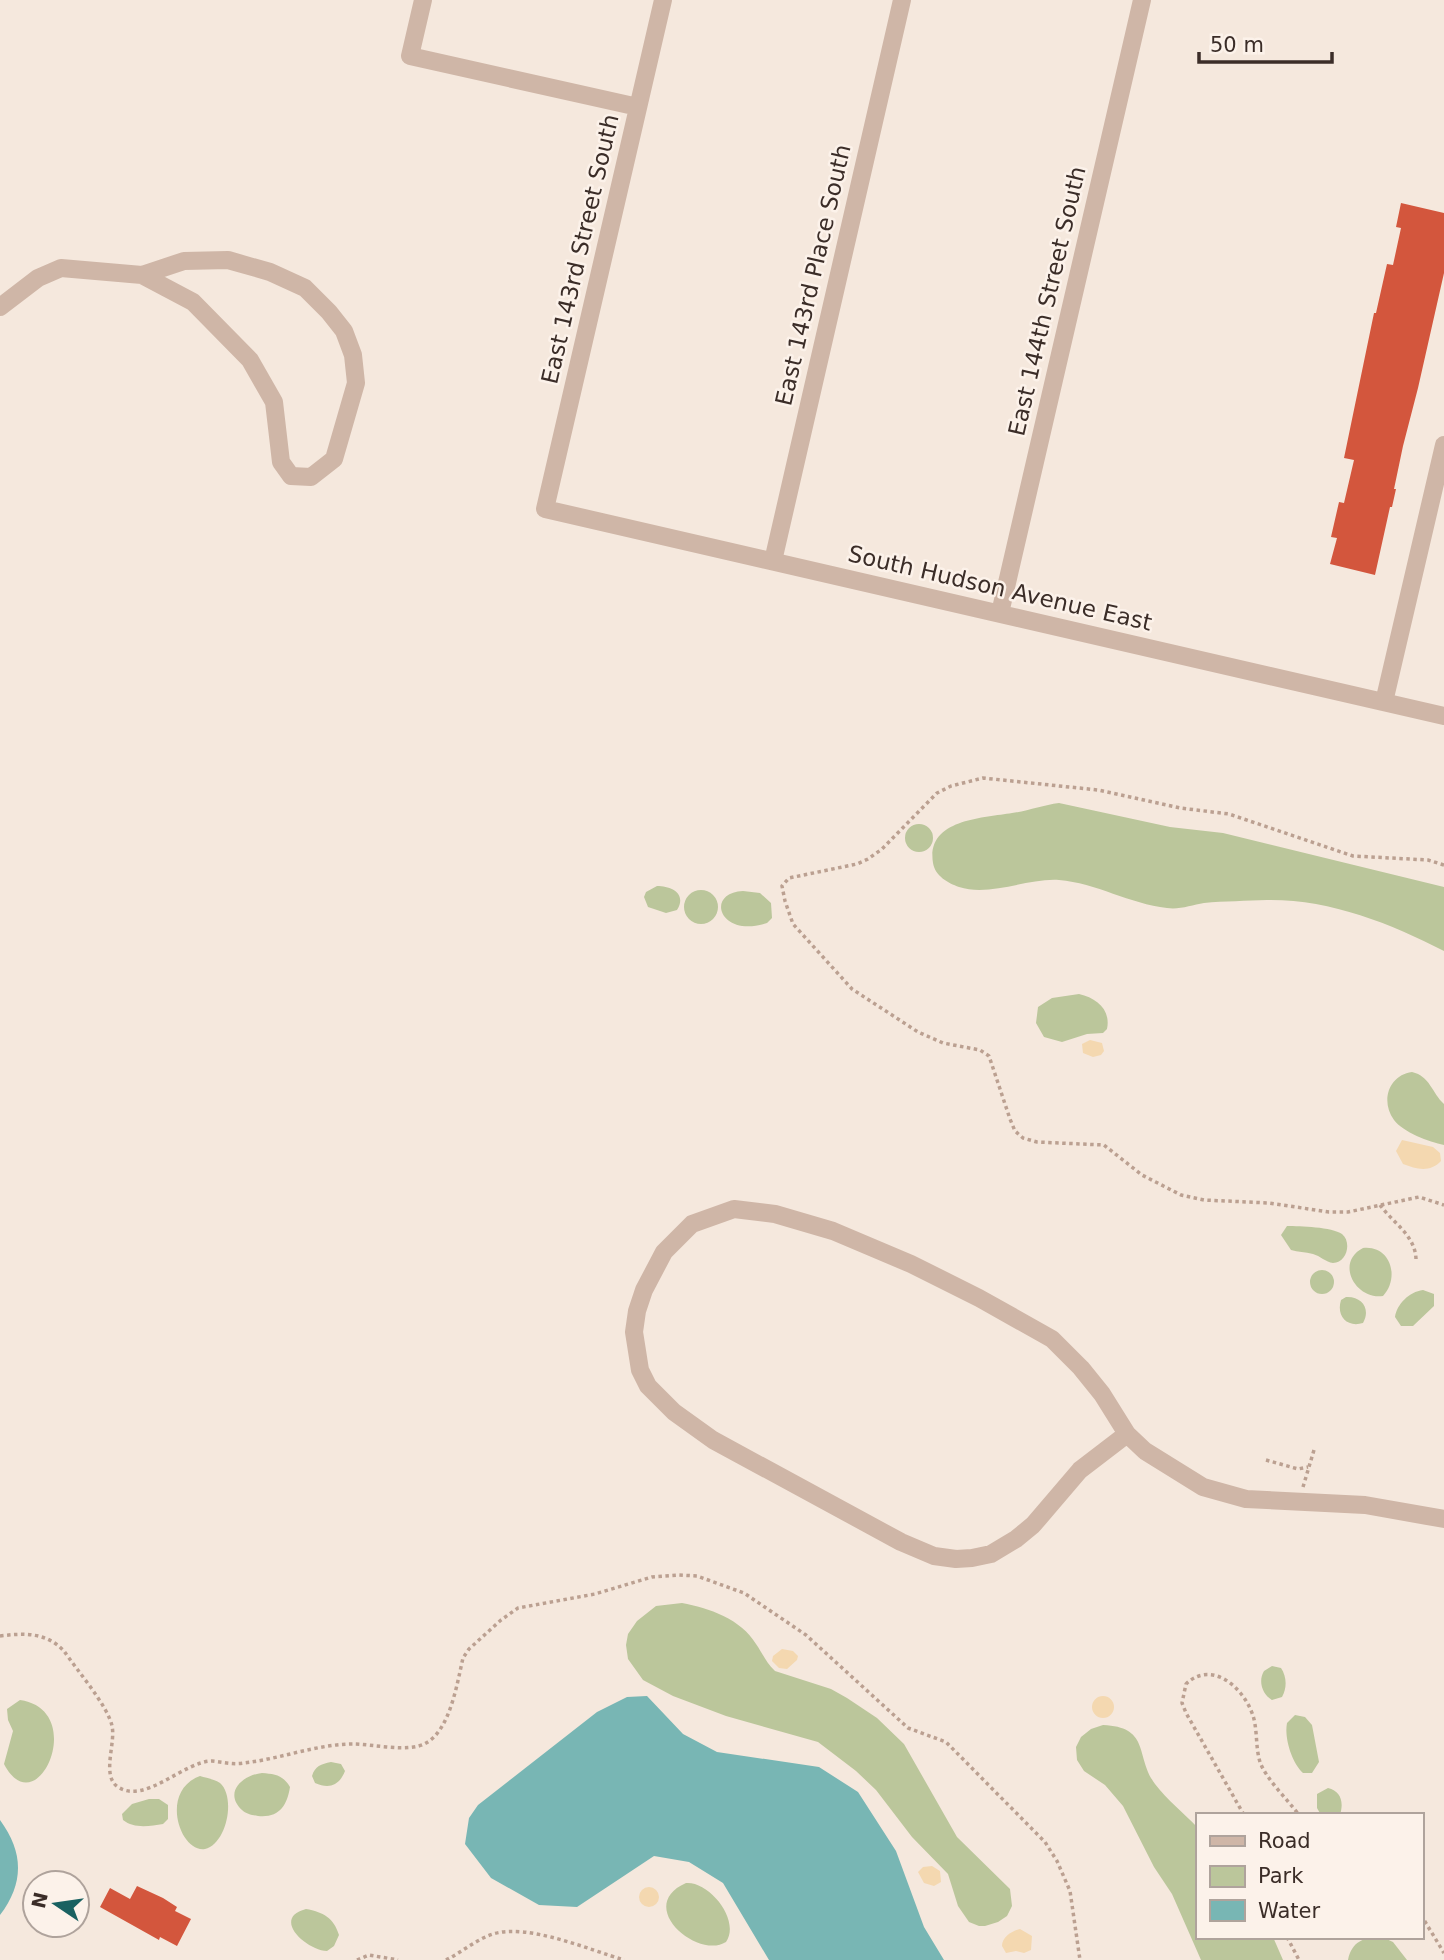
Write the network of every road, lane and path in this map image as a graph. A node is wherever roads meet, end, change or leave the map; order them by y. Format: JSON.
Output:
{"nodes":[{"id":1,"x":423,"y":0,"type":"edge"},
{"id":2,"x":663,"y":0,"type":"edge"},
{"id":3,"x":902,"y":0,"type":"edge"},
{"id":4,"x":1142,"y":0,"type":"edge"},
{"id":5,"x":638,"y":107,"type":"junction"},
{"id":6,"x":142,"y":275,"type":"junction"},
{"id":7,"x":0,"y":307,"type":"edge"},
{"id":8,"x":1444,"y":445,"type":"edge"},
{"id":9,"x":545,"y":509,"type":"joint"},
{"id":10,"x":773,"y":561,"type":"junction"},
{"id":11,"x":1000,"y":613,"type":"junction"},
{"id":12,"x":1384,"y":702,"type":"junction"},
{"id":13,"x":1444,"y":716,"type":"edge"},
{"id":14,"x":1444,"y":865,"type":"edge"},
{"id":15,"x":1380,"y":1205,"type":"junction"},
{"id":16,"x":1444,"y":1205,"type":"edge"},
{"id":17,"x":1416,"y":1259,"type":"dead end"},
{"id":18,"x":1127,"y":1434,"type":"junction"},
{"id":19,"x":1314,"y":1450,"type":"dead end"},
{"id":20,"x":1266,"y":1460,"type":"dead end"},
{"id":21,"x":1308,"y":1467,"type":"junction"},
{"id":22,"x":1301,"y":1503,"type":"junction"},
{"id":23,"x":1444,"y":1519,"type":"edge"},
{"id":24,"x":0,"y":1636,"type":"edge"},
{"id":25,"x":1243,"y":1813,"type":"edge"},
{"id":26,"x":1298,"y":1813,"type":"edge"},
{"id":27,"x":1423,"y":1918,"type":"edge"},
{"id":28,"x":1288,"y":1939,"type":"edge"},
{"id":29,"x":1444,"y":1953,"type":"edge"},
{"id":30,"x":357,"y":1960,"type":"edge"},
{"id":31,"x":398,"y":1960,"type":"edge"},
{"id":32,"x":446,"y":1960,"type":"edge"},
{"id":33,"x":624,"y":1960,"type":"edge"},
{"id":34,"x":1080,"y":1960,"type":"edge"},
{"id":35,"x":1299,"y":1960,"type":"edge"}],
"edges":[{"from":1,"to":5,"type":"street"},
{"from":2,"to":5,"type":"street","name":"East 143rd Street South"},
{"from":3,"to":10,"type":"street","name":"East 143rd Place South"},
{"from":4,"to":11,"type":"street","name":"East 144th Street South"},
{"from":5,"to":9,"type":"street","name":"East 143rd Street South"},
{"from":6,"to":6,"type":"street"},
{"from":6,"to":7,"type":"street"},
{"from":8,"to":12,"type":"street"},
{"from":9,"to":10,"type":"street","name":"South Hudson Avenue East"},
{"from":10,"to":11,"type":"street","name":"South Hudson Avenue East"},
{"from":11,"to":12,"type":"street","name":"South Hudson Avenue East"},
{"from":12,"to":13,"type":"street","name":"South Hudson Avenue East"},
{"from":14,"to":15,"type":"path"},
{"from":15,"to":16,"type":"path"},
{"from":15,"to":17,"type":"path"},
{"from":18,"to":18,"type":"street"},
{"from":18,"to":22,"type":"street"},
{"from":19,"to":21,"type":"path"},
{"from":20,"to":21,"type":"path"},
{"from":21,"to":22,"type":"path"},
{"from":22,"to":23,"type":"street"},
{"from":24,"to":34,"type":"path"},
{"from":25,"to":26,"type":"path"},
{"from":27,"to":29,"type":"path"},
{"from":28,"to":35,"type":"path"},
{"from":30,"to":31,"type":"path"},
{"from":32,"to":33,"type":"path"}]}
